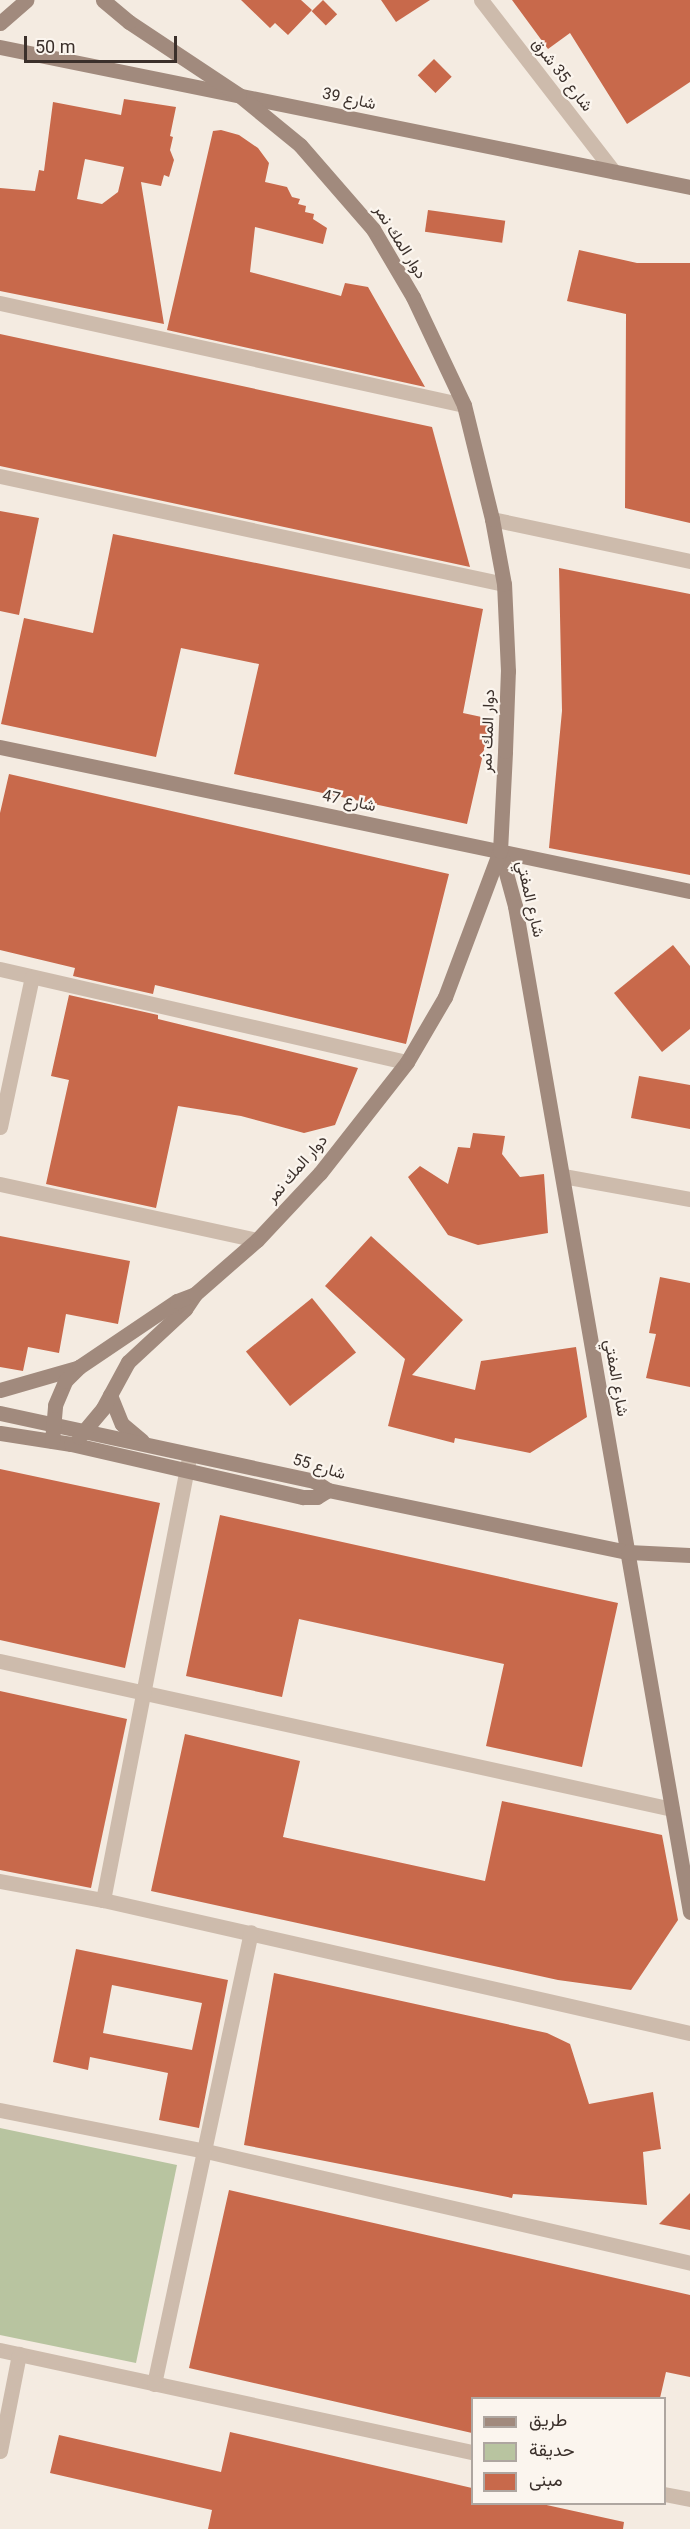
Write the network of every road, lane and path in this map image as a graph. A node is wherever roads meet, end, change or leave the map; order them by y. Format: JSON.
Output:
{"nodes":[{"id":1,"x":26,"y":0,"type":"edge"},
{"id":2,"x":103,"y":0,"type":"edge"},
{"id":3,"x":481,"y":0,"type":"edge"},
{"id":4,"x":0,"y":23,"type":"edge"},
{"id":5,"x":0,"y":47,"type":"edge"},
{"id":6,"x":239,"y":95,"type":"junction"},
{"id":7,"x":614,"y":172,"type":"junction"},
{"id":8,"x":690,"y":187,"type":"edge"},
{"id":9,"x":0,"y":303,"type":"edge"},
{"id":10,"x":464,"y":405,"type":"junction"},
{"id":11,"x":0,"y":476,"type":"edge"},
{"id":12,"x":492,"y":519,"type":"junction"},
{"id":13,"x":690,"y":561,"type":"edge"},
{"id":14,"x":504,"y":584,"type":"junction"},
{"id":15,"x":0,"y":747,"type":"edge"},
{"id":16,"x":500,"y":851,"type":"junction"},
{"id":17,"x":690,"y":891,"type":"edge"},
{"id":18,"x":0,"y":969,"type":"edge"},
{"id":19,"x":32,"y":977,"type":"junction"},
{"id":20,"x":407,"y":1062,"type":"junction"},
{"id":21,"x":0,"y":1127,"type":"edge"},
{"id":22,"x":563,"y":1176,"type":"junction"},
{"id":23,"x":0,"y":1184,"type":"edge"},
{"id":24,"x":690,"y":1199,"type":"edge"},
{"id":25,"x":257,"y":1240,"type":"junction"},
{"id":26,"x":195,"y":1294,"type":"junction"},
{"id":27,"x":79,"y":1367,"type":"junction"},
{"id":28,"x":0,"y":1390,"type":"edge"},
{"id":29,"x":110,"y":1395,"type":"junction"},
{"id":30,"x":0,"y":1413,"type":"edge"},
{"id":31,"x":52,"y":1423,"type":"junction"},
{"id":32,"x":85,"y":1431,"type":"junction"},
{"id":33,"x":0,"y":1433,"type":"edge"},
{"id":34,"x":52,"y":1441,"type":"junction"},
{"id":35,"x":71,"y":1444,"type":"junction"},
{"id":36,"x":147,"y":1445,"type":"junction"},
{"id":37,"x":189,"y":1455,"type":"junction"},
{"id":38,"x":186,"y":1472,"type":"junction"},
{"id":39,"x":328,"y":1490,"type":"junction"},
{"id":40,"x":628,"y":1552,"type":"junction"},
{"id":41,"x":690,"y":1556,"type":"edge"},
{"id":42,"x":0,"y":1661,"type":"edge"},
{"id":43,"x":144,"y":1692,"type":"junction"},
{"id":44,"x":672,"y":1809,"type":"junction"},
{"id":45,"x":0,"y":1881,"type":"edge"},
{"id":46,"x":103,"y":1900,"type":"junction"},
{"id":47,"x":690,"y":1912,"type":"edge"},
{"id":48,"x":250,"y":1932,"type":"junction"},
{"id":49,"x":690,"y":2033,"type":"edge"},
{"id":50,"x":0,"y":2109,"type":"edge"},
{"id":51,"x":206,"y":2151,"type":"junction"},
{"id":52,"x":690,"y":2263,"type":"edge"},
{"id":53,"x":0,"y":2350,"type":"edge"},
{"id":54,"x":19,"y":2354,"type":"junction"},
{"id":55,"x":154,"y":2384,"type":"junction"},
{"id":56,"x":0,"y":2451,"type":"edge"},
{"id":57,"x":471,"y":2452,"type":"edge"},
{"id":58,"x":666,"y":2494,"type":"edge"},
{"id":59,"x":690,"y":2499,"type":"edge"}],
"edges":[{"from":1,"to":4,"type":"street"},
{"from":2,"to":6,"type":"street","name":"دوار المك نمر"},
{"from":3,"to":7,"type":"street","name":"شارع 35 شرق"},
{"from":5,"to":6,"type":"street","name":"شارع 39"},
{"from":6,"to":7,"type":"street","name":"شارع 39"},
{"from":6,"to":10,"type":"street","name":"دوار المك نمر"},
{"from":7,"to":8,"type":"street","name":"شارع 39"},
{"from":9,"to":10,"type":"street"},
{"from":10,"to":12,"type":"street","name":"دوار المك نمر"},
{"from":11,"to":14,"type":"street"},
{"from":12,"to":13,"type":"street"},
{"from":12,"to":14,"type":"street","name":"دوار المك نمر"},
{"from":14,"to":16,"type":"street","name":"دوار المك نمر"},
{"from":15,"to":16,"type":"street","name":"شارع 47"},
{"from":16,"to":17,"type":"street","name":"شارع 47"},
{"from":16,"to":20,"type":"street","name":"دوار المك نمر"},
{"from":16,"to":22,"type":"street","name":"شارع المفتي"},
{"from":18,"to":19,"type":"street"},
{"from":19,"to":20,"type":"street"},
{"from":19,"to":21,"type":"street"},
{"from":20,"to":25,"type":"street","name":"دوار المك نمر"},
{"from":22,"to":24,"type":"street"},
{"from":22,"to":40,"type":"street","name":"شارع المفتي"},
{"from":23,"to":25,"type":"street"},
{"from":25,"to":26,"type":"street","name":"دوار المك نمر"},
{"from":26,"to":27,"type":"street","name":"دوار المك نمر"},
{"from":26,"to":29,"type":"street"},
{"from":27,"to":28,"type":"street"},
{"from":27,"to":31,"type":"street","name":"دوار المك نمر"},
{"from":29,"to":32,"type":"street"},
{"from":29,"to":36,"type":"street"},
{"from":30,"to":31,"type":"street","name":"شارع 55"},
{"from":31,"to":32,"type":"street","name":"شارع 55"},
{"from":31,"to":34,"type":"street","name":"دوار المك نمر"},
{"from":32,"to":35,"type":"street"},
{"from":32,"to":36,"type":"street","name":"شارع 55"},
{"from":33,"to":34,"type":"street"},
{"from":34,"to":35,"type":"street"},
{"from":35,"to":38,"type":"street"},
{"from":36,"to":37,"type":"street","name":"شارع 55"},
{"from":37,"to":38,"type":"street"},
{"from":37,"to":39,"type":"street","name":"شارع 55"},
{"from":38,"to":39,"type":"street"},
{"from":38,"to":43,"type":"street"},
{"from":39,"to":40,"type":"street","name":"شارع 55"},
{"from":40,"to":41,"type":"street","name":"شارع 55"},
{"from":40,"to":44,"type":"street","name":"شارع المفتي"},
{"from":42,"to":43,"type":"street"},
{"from":43,"to":44,"type":"street"},
{"from":43,"to":46,"type":"street"},
{"from":44,"to":47,"type":"street","name":"شارع المفتي"},
{"from":45,"to":46,"type":"street"},
{"from":46,"to":48,"type":"street"},
{"from":48,"to":49,"type":"street"},
{"from":48,"to":51,"type":"street"},
{"from":50,"to":51,"type":"street"},
{"from":51,"to":52,"type":"street"},
{"from":51,"to":55,"type":"street"},
{"from":53,"to":54,"type":"street"},
{"from":54,"to":55,"type":"street"},
{"from":54,"to":56,"type":"street"},
{"from":55,"to":57,"type":"street"},
{"from":58,"to":59,"type":"street"}]}
